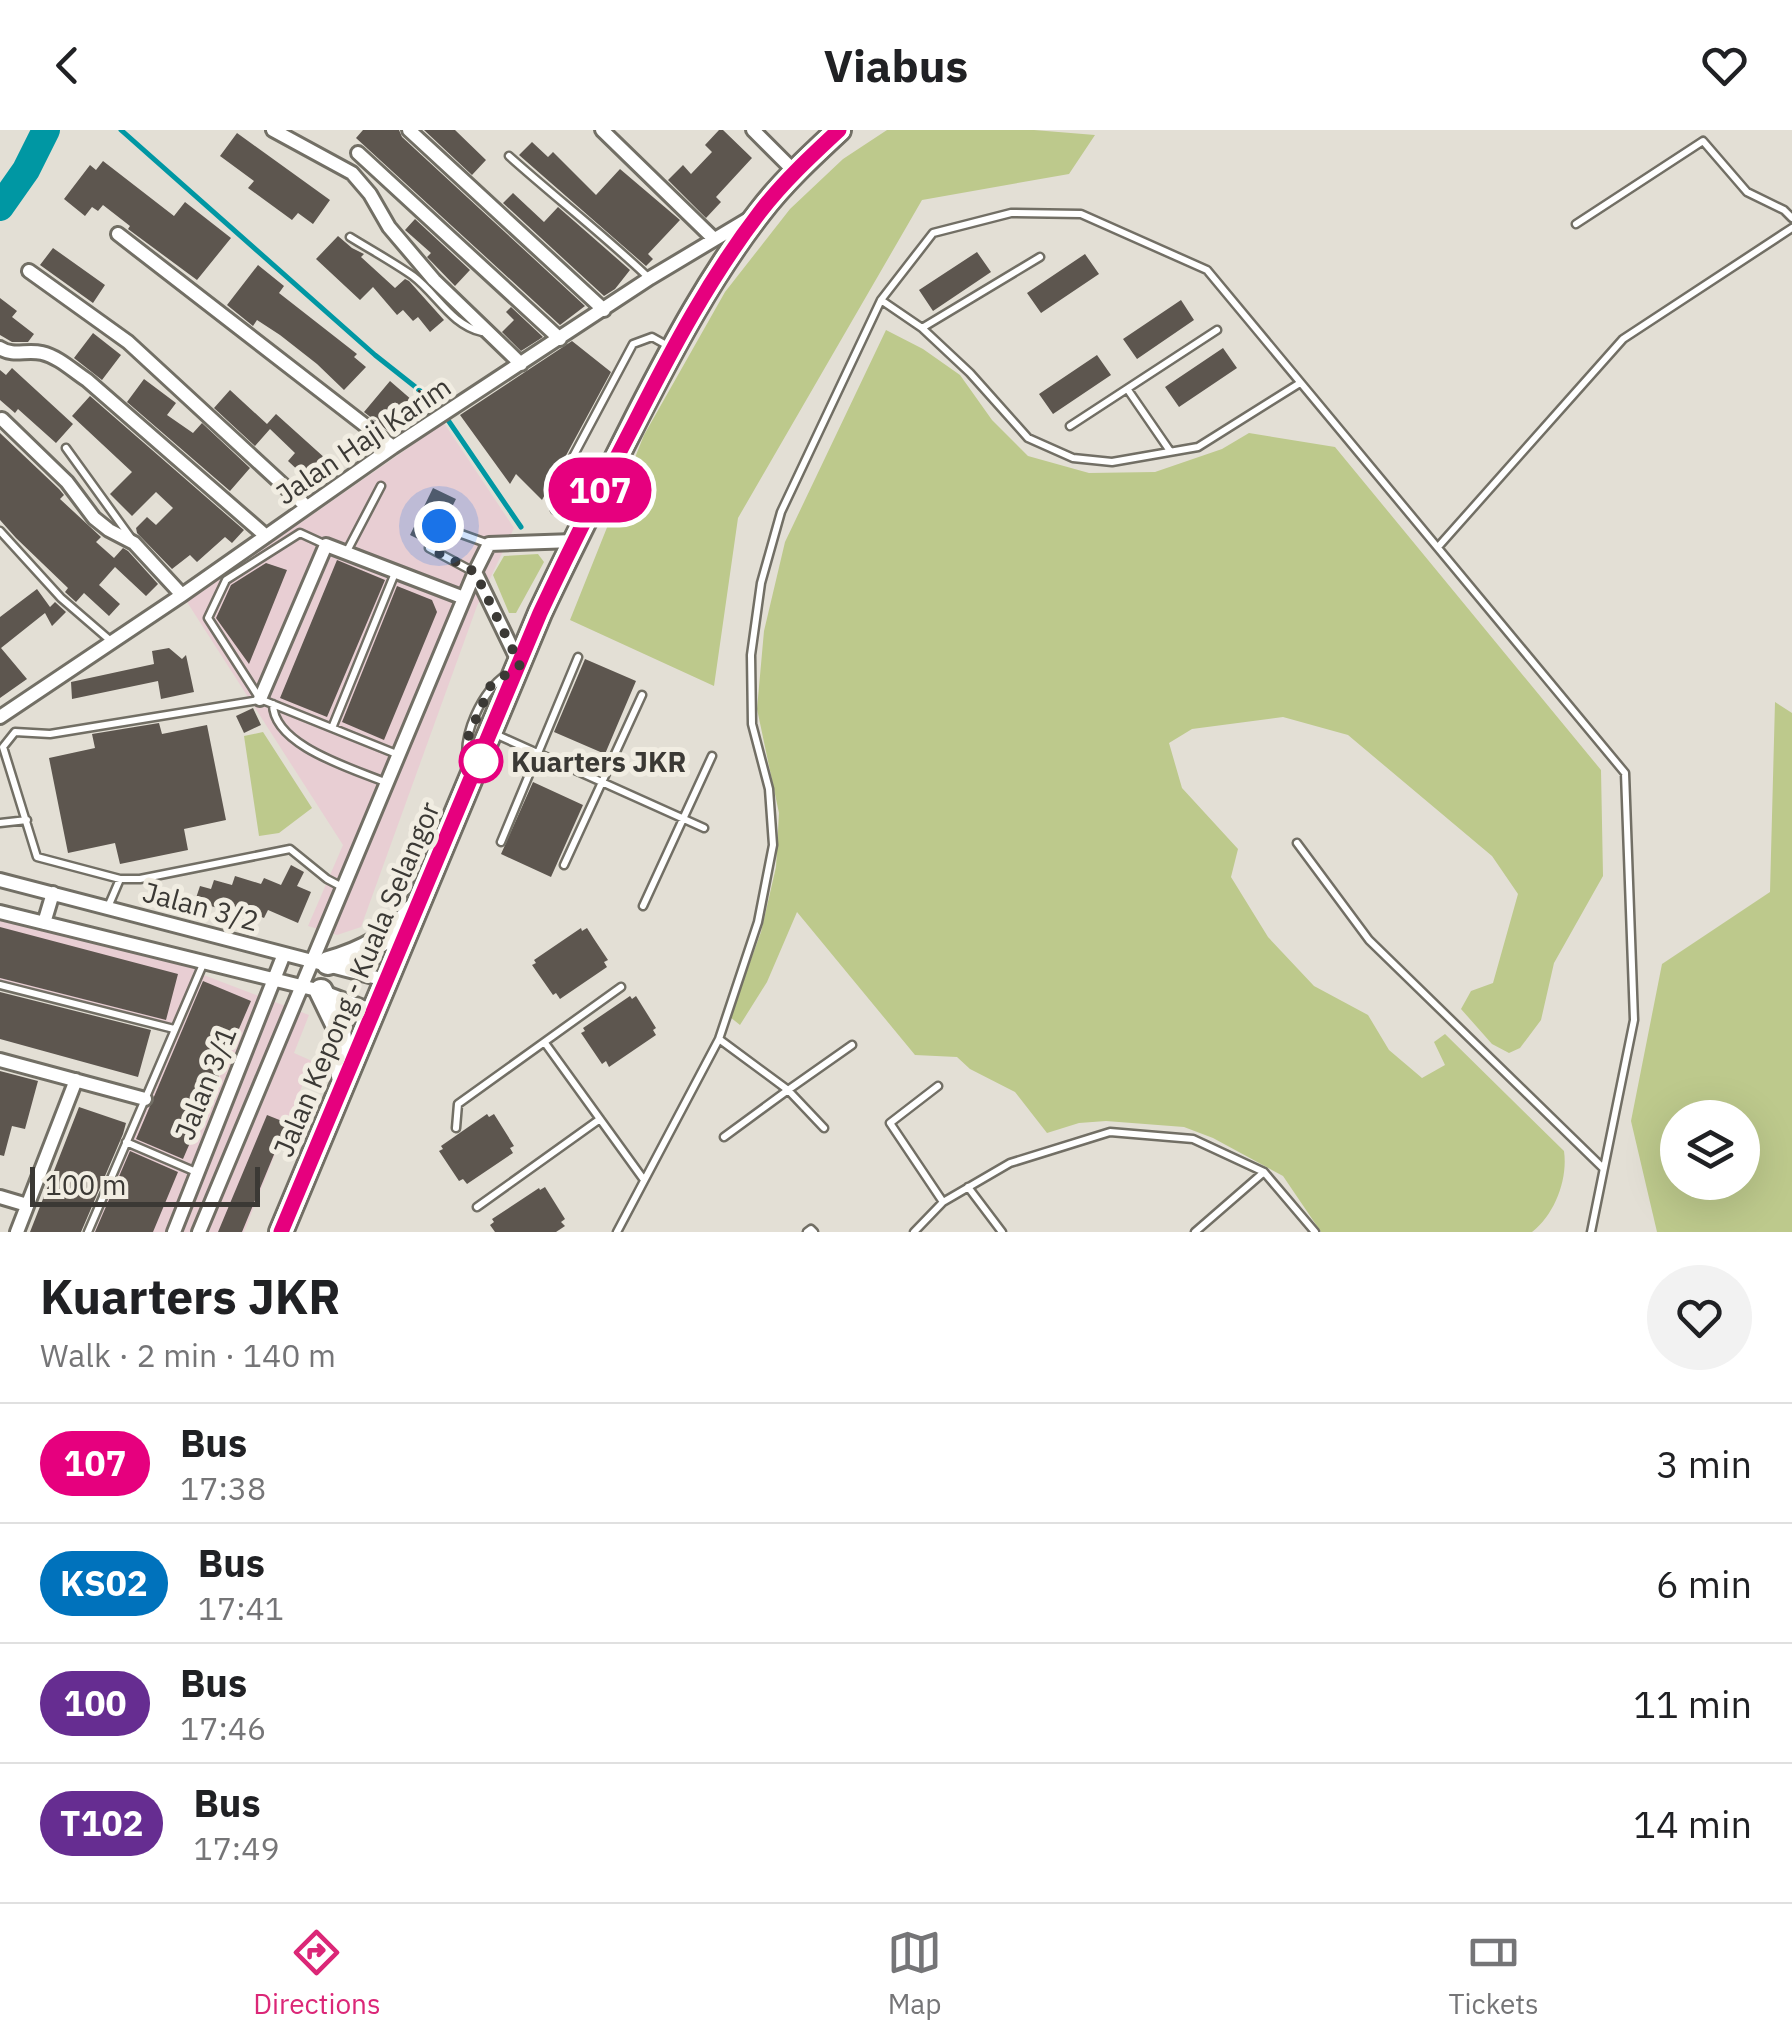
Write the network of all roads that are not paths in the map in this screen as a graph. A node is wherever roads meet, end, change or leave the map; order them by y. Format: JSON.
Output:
{"nodes":[{"id":1,"x":272,"y":130,"type":"edge"},
{"id":2,"x":409,"y":130,"type":"edge"},
{"id":3,"x":602,"y":130,"type":"edge"},
{"id":4,"x":753,"y":130,"type":"edge"},
{"id":5,"x":839,"y":130,"type":"edge"},
{"id":6,"x":358,"y":153,"type":"dead end"},
{"id":7,"x":509,"y":156,"type":"dead end"},
{"id":8,"x":795,"y":172,"type":"junction"},
{"id":9,"x":760,"y":212,"type":"junction"},
{"id":10,"x":1792,"y":218,"type":"edge"},
{"id":11,"x":1576,"y":224,"type":"dead end"},
{"id":12,"x":1792,"y":228,"type":"edge"},
{"id":13,"x":118,"y":234,"type":"dead end"},
{"id":14,"x":350,"y":237,"type":"dead end"},
{"id":15,"x":714,"y":239,"type":"junction"},
{"id":16,"x":1040,"y":257,"type":"dead end"},
{"id":17,"x":29,"y":271,"type":"dead end"},
{"id":18,"x":650,"y":278,"type":"junction"},
{"id":19,"x":881,"y":300,"type":"junction"},
{"id":20,"x":604,"y":310,"type":"junction"},
{"id":21,"x":922,"y":328,"type":"junction"},
{"id":22,"x":1217,"y":330,"type":"dead end"},
{"id":23,"x":488,"y":333,"type":"junction"},
{"id":24,"x":560,"y":339,"type":"junction"},
{"id":25,"x":0,"y":348,"type":"edge"},
{"id":26,"x":673,"y":348,"type":"junction"},
{"id":27,"x":521,"y":364,"type":"junction"},
{"id":28,"x":1300,"y":383,"type":"junction"},
{"id":29,"x":1128,"y":390,"type":"junction"},
{"id":30,"x":2,"y":419,"type":"edge"},
{"id":31,"x":1070,"y":426,"type":"dead end"},
{"id":32,"x":393,"y":447,"type":"junction"},
{"id":33,"x":66,"y":448,"type":"dead end"},
{"id":34,"x":1170,"y":452,"type":"junction"},
{"id":35,"x":381,"y":486,"type":"dead end"},
{"id":36,"x":308,"y":507,"type":"junction"},
{"id":37,"x":0,"y":530,"type":"edge"},
{"id":38,"x":578,"y":533,"type":"junction"},
{"id":39,"x":266,"y":536,"type":"junction"},
{"id":40,"x":134,"y":543,"type":"junction"},
{"id":41,"x":489,"y":544,"type":"junction"},
{"id":42,"x":326,"y":546,"type":"junction"},
{"id":43,"x":1438,"y":548,"type":"junction"},
{"id":44,"x":346,"y":553,"type":"junction"},
{"id":45,"x":396,"y":572,"type":"junction"},
{"id":46,"x":475,"y":572,"type":"junction"},
{"id":47,"x":182,"y":596,"type":"junction"},
{"id":48,"x":464,"y":598,"type":"junction"},
{"id":49,"x":112,"y":643,"type":"junction"},
{"id":50,"x":578,"y":658,"type":"dead end"},
{"id":51,"x":520,"y":665,"type":"junction"},
{"id":52,"x":642,"y":695,"type":"dead end"},
{"id":53,"x":266,"y":702,"type":"junction"},
{"id":54,"x":3,"y":711,"type":"edge"},
{"id":55,"x":332,"y":728,"type":"junction"},
{"id":56,"x":492,"y":732,"type":"junction"},
{"id":57,"x":538,"y":754,"type":"junction"},
{"id":58,"x":400,"y":756,"type":"junction"},
{"id":59,"x":712,"y":756,"type":"dead end"},
{"id":60,"x":474,"y":776,"type":"junction"},
{"id":61,"x":602,"y":782,"type":"junction"},
{"id":62,"x":388,"y":784,"type":"junction"},
{"id":63,"x":683,"y":819,"type":"junction"},
{"id":64,"x":27,"y":820,"type":"junction"},
{"id":65,"x":0,"y":823,"type":"edge"},
{"id":66,"x":704,"y":828,"type":"dead end"},
{"id":67,"x":501,"y":842,"type":"dead end"},
{"id":68,"x":1297,"y":843,"type":"dead end"},
{"id":69,"x":564,"y":866,"type":"dead end"},
{"id":70,"x":120,"y":879,"type":"junction"},
{"id":71,"x":0,"y":880,"type":"edge"},
{"id":72,"x":344,"y":888,"type":"junction"},
{"id":73,"x":53,"y":892,"type":"junction"},
{"id":74,"x":422,"y":900,"type":"junction"},
{"id":75,"x":108,"y":906,"type":"junction"},
{"id":76,"x":643,"y":906,"type":"dead end"},
{"id":77,"x":0,"y":912,"type":"edge"},
{"id":78,"x":44,"y":923,"type":"junction"},
{"id":79,"x":284,"y":954,"type":"junction"},
{"id":80,"x":320,"y":961,"type":"junction"},
{"id":81,"x":204,"y":962,"type":"junction"},
{"id":82,"x":274,"y":980,"type":"junction"},
{"id":83,"x":389,"y":981,"type":"junction"},
{"id":84,"x":0,"y":985,"type":"edge"},
{"id":85,"x":620,"y":986,"type":"dead end"},
{"id":86,"x":311,"y":989,"type":"junction"},
{"id":87,"x":376,"y":1012,"type":"junction"},
{"id":88,"x":174,"y":1029,"type":"junction"},
{"id":89,"x":718,"y":1039,"type":"junction"},
{"id":90,"x":546,"y":1043,"type":"junction"},
{"id":91,"x":852,"y":1045,"type":"dead end"},
{"id":92,"x":0,"y":1060,"type":"edge"},
{"id":93,"x":76,"y":1080,"type":"junction"},
{"id":94,"x":938,"y":1086,"type":"dead end"},
{"id":95,"x":342,"y":1089,"type":"junction"},
{"id":96,"x":788,"y":1090,"type":"junction"},
{"id":97,"x":145,"y":1099,"type":"junction"},
{"id":98,"x":600,"y":1120,"type":"junction"},
{"id":99,"x":456,"y":1128,"type":"dead end"},
{"id":100,"x":824,"y":1128,"type":"dead end"},
{"id":101,"x":724,"y":1137,"type":"dead end"},
{"id":102,"x":126,"y":1142,"type":"junction"},
{"id":103,"x":1604,"y":1168,"type":"junction"},
{"id":104,"x":196,"y":1172,"type":"junction"},
{"id":105,"x":1264,"y":1172,"type":"junction"},
{"id":106,"x":644,"y":1180,"type":"junction"},
{"id":107,"x":968,"y":1187,"type":"junction"},
{"id":108,"x":0,"y":1197,"type":"edge"},
{"id":109,"x":943,"y":1202,"type":"junction"},
{"id":110,"x":27,"y":1205,"type":"junction"},
{"id":111,"x":476,"y":1207,"type":"dead end"},
{"id":112,"x":17,"y":1232,"type":"edge"},
{"id":113,"x":88,"y":1232,"type":"edge"},
{"id":114,"x":174,"y":1232,"type":"edge"},
{"id":115,"x":200,"y":1232,"type":"edge"},
{"id":116,"x":281,"y":1232,"type":"edge"},
{"id":117,"x":617,"y":1232,"type":"edge"},
{"id":118,"x":914,"y":1232,"type":"edge"},
{"id":119,"x":1002,"y":1232,"type":"edge"},
{"id":120,"x":1195,"y":1232,"type":"edge"},
{"id":121,"x":1315,"y":1232,"type":"edge"},
{"id":122,"x":1592,"y":1232,"type":"edge"}],
"edges":[{"from":1,"to":23,"type":"street"},
{"from":2,"to":20,"type":"street"},
{"from":3,"to":15,"type":"street"},
{"from":4,"to":8,"type":"street"},
{"from":5,"to":8,"type":"highway","name":"Jalan Kepong - Kuala Selangor"},
{"from":6,"to":24,"type":"street"},
{"from":7,"to":18,"type":"lane"},
{"from":8,"to":9,"type":"highway","name":"Jalan Kepong - Kuala Selangor"},
{"from":9,"to":15,"type":"street","name":"Jalan Haji Karim"},
{"from":9,"to":26,"type":"highway","name":"Jalan Kepong - Kuala Selangor"},
{"from":10,"to":11,"type":"lane"},
{"from":12,"to":43,"type":"lane"},
{"from":13,"to":32,"type":"street"},
{"from":14,"to":23,"type":"lane"},
{"from":15,"to":18,"type":"street","name":"Jalan Haji Karim"},
{"from":16,"to":21,"type":"lane"},
{"from":17,"to":36,"type":"street"},
{"from":18,"to":20,"type":"street","name":"Jalan Haji Karim"},
{"from":19,"to":21,"type":"lane"},
{"from":19,"to":28,"type":"lane"},
{"from":19,"to":89,"type":"lane"},
{"from":20,"to":24,"type":"street","name":"Jalan Haji Karim"},
{"from":21,"to":34,"type":"lane"},
{"from":22,"to":29,"type":"lane"},
{"from":23,"to":27,"type":"street"},
{"from":24,"to":27,"type":"street","name":"Jalan Haji Karim"},
{"from":25,"to":39,"type":"street"},
{"from":26,"to":38,"type":"highway","name":"Jalan Kepong - Kuala Selangor"},
{"from":26,"to":38,"type":"lane"},
{"from":27,"to":32,"type":"street","name":"Jalan Haji Karim"},
{"from":28,"to":34,"type":"lane"},
{"from":28,"to":43,"type":"lane"},
{"from":29,"to":31,"type":"lane"},
{"from":29,"to":34,"type":"lane"},
{"from":30,"to":40,"type":"street"},
{"from":32,"to":36,"type":"street","name":"Jalan Haji Karim"},
{"from":33,"to":40,"type":"lane"},
{"from":35,"to":44,"type":"lane"},
{"from":36,"to":39,"type":"street","name":"Jalan Haji Karim"},
{"from":37,"to":49,"type":"lane"},
{"from":38,"to":41,"type":"street"},
{"from":38,"to":51,"type":"highway","name":"Jalan Kepong - Kuala Selangor"},
{"from":39,"to":47,"type":"street","name":"Jalan Haji Karim"},
{"from":40,"to":47,"type":"street"},
{"from":41,"to":46,"type":"street","name":"Jalan 3/1"},
{"from":41,"to":46,"type":"lane"},
{"from":42,"to":44,"type":"street"},
{"from":42,"to":53,"type":"street"},
{"from":42,"to":53,"type":"lane"},
{"from":43,"to":103,"type":"lane"},
{"from":44,"to":45,"type":"street"},
{"from":45,"to":48,"type":"street"},
{"from":45,"to":55,"type":"lane"},
{"from":46,"to":48,"type":"street","name":"Jalan 3/1"},
{"from":46,"to":51,"type":"street"},
{"from":47,"to":49,"type":"street","name":"Jalan Haji Karim"},
{"from":48,"to":58,"type":"street","name":"Jalan 3/1"},
{"from":49,"to":54,"type":"street","name":"Jalan Haji Karim"},
{"from":50,"to":57,"type":"lane"},
{"from":51,"to":56,"type":"highway","name":"Jalan Kepong - Kuala Selangor"},
{"from":51,"to":60,"type":"lane"},
{"from":52,"to":61,"type":"lane"},
{"from":53,"to":55,"type":"lane"},
{"from":53,"to":62,"type":"lane"},
{"from":53,"to":64,"type":"lane"},
{"from":55,"to":58,"type":"lane"},
{"from":56,"to":57,"type":"lane"},
{"from":56,"to":60,"type":"highway","name":"Jalan Kepong - Kuala Selangor"},
{"from":57,"to":61,"type":"lane"},
{"from":57,"to":67,"type":"lane"},
{"from":58,"to":62,"type":"street","name":"Jalan 3/1"},
{"from":59,"to":63,"type":"lane"},
{"from":60,"to":74,"type":"highway","name":"Jalan Kepong - Kuala Selangor"},
{"from":61,"to":63,"type":"lane"},
{"from":61,"to":69,"type":"lane"},
{"from":62,"to":72,"type":"street","name":"Jalan 3/1"},
{"from":63,"to":66,"type":"lane"},
{"from":63,"to":76,"type":"lane"},
{"from":64,"to":65,"type":"lane"},
{"from":64,"to":70,"type":"lane"},
{"from":68,"to":103,"type":"lane"},
{"from":70,"to":72,"type":"lane"},
{"from":70,"to":75,"type":"lane"},
{"from":71,"to":73,"type":"street","name":"Jalan 3/2"},
{"from":72,"to":80,"type":"street","name":"Jalan 3/1"},
{"from":73,"to":75,"type":"street","name":"Jalan 3/2"},
{"from":73,"to":78,"type":"street"},
{"from":74,"to":80,"type":"highway"},
{"from":74,"to":83,"type":"highway","name":"Jalan Kepong - Kuala Selangor"},
{"from":75,"to":79,"type":"street","name":"Jalan 3/2"},
{"from":77,"to":78,"type":"street","name":"Jalan 3/2"},
{"from":78,"to":81,"type":"street","name":"Jalan 3/2"},
{"from":79,"to":80,"type":"street","name":"Jalan 3/2"},
{"from":79,"to":82,"type":"street","name":"Jalan 3/1"},
{"from":80,"to":83,"type":"street","name":"Jalan 3/2"},
{"from":80,"to":86,"type":"street","name":"Jalan 3/1"},
{"from":81,"to":82,"type":"street","name":"Jalan 3/2"},
{"from":81,"to":88,"type":"lane"},
{"from":82,"to":86,"type":"street","name":"Jalan 3/2"},
{"from":82,"to":104,"type":"street","name":"Jalan 3/1"},
{"from":83,"to":87,"type":"highway","name":"Jalan Kepong - Kuala Selangor"},
{"from":84,"to":88,"type":"lane"},
{"from":85,"to":90,"type":"lane"},
{"from":86,"to":87,"type":"street","name":"Jalan 3/2"},
{"from":86,"to":95,"type":"highway"},
{"from":86,"to":115,"type":"street","name":"Jalan 3/1"},
{"from":87,"to":95,"type":"highway","name":"Jalan Kepong - Kuala Selangor"},
{"from":88,"to":97,"type":"lane"},
{"from":89,"to":96,"type":"lane"},
{"from":89,"to":106,"type":"lane"},
{"from":90,"to":98,"type":"lane"},
{"from":90,"to":99,"type":"lane"},
{"from":91,"to":96,"type":"lane"},
{"from":92,"to":93,"type":"street"},
{"from":93,"to":97,"type":"street"},
{"from":93,"to":110,"type":"street"},
{"from":94,"to":109,"type":"lane"},
{"from":95,"to":116,"type":"highway","name":"Jalan Kepong - Kuala Selangor"},
{"from":96,"to":100,"type":"lane"},
{"from":96,"to":101,"type":"lane"},
{"from":97,"to":102,"type":"lane"},
{"from":98,"to":106,"type":"lane"},
{"from":98,"to":111,"type":"lane"},
{"from":102,"to":104,"type":"lane"},
{"from":102,"to":113,"type":"lane"},
{"from":103,"to":122,"type":"lane"},
{"from":104,"to":114,"type":"street","name":"Jalan 3/1"},
{"from":105,"to":107,"type":"lane"},
{"from":105,"to":120,"type":"lane"},
{"from":105,"to":121,"type":"lane"},
{"from":106,"to":117,"type":"lane"},
{"from":107,"to":109,"type":"lane"},
{"from":107,"to":119,"type":"lane"},
{"from":108,"to":110,"type":"street"},
{"from":109,"to":118,"type":"lane"},
{"from":110,"to":112,"type":"street"}]}
